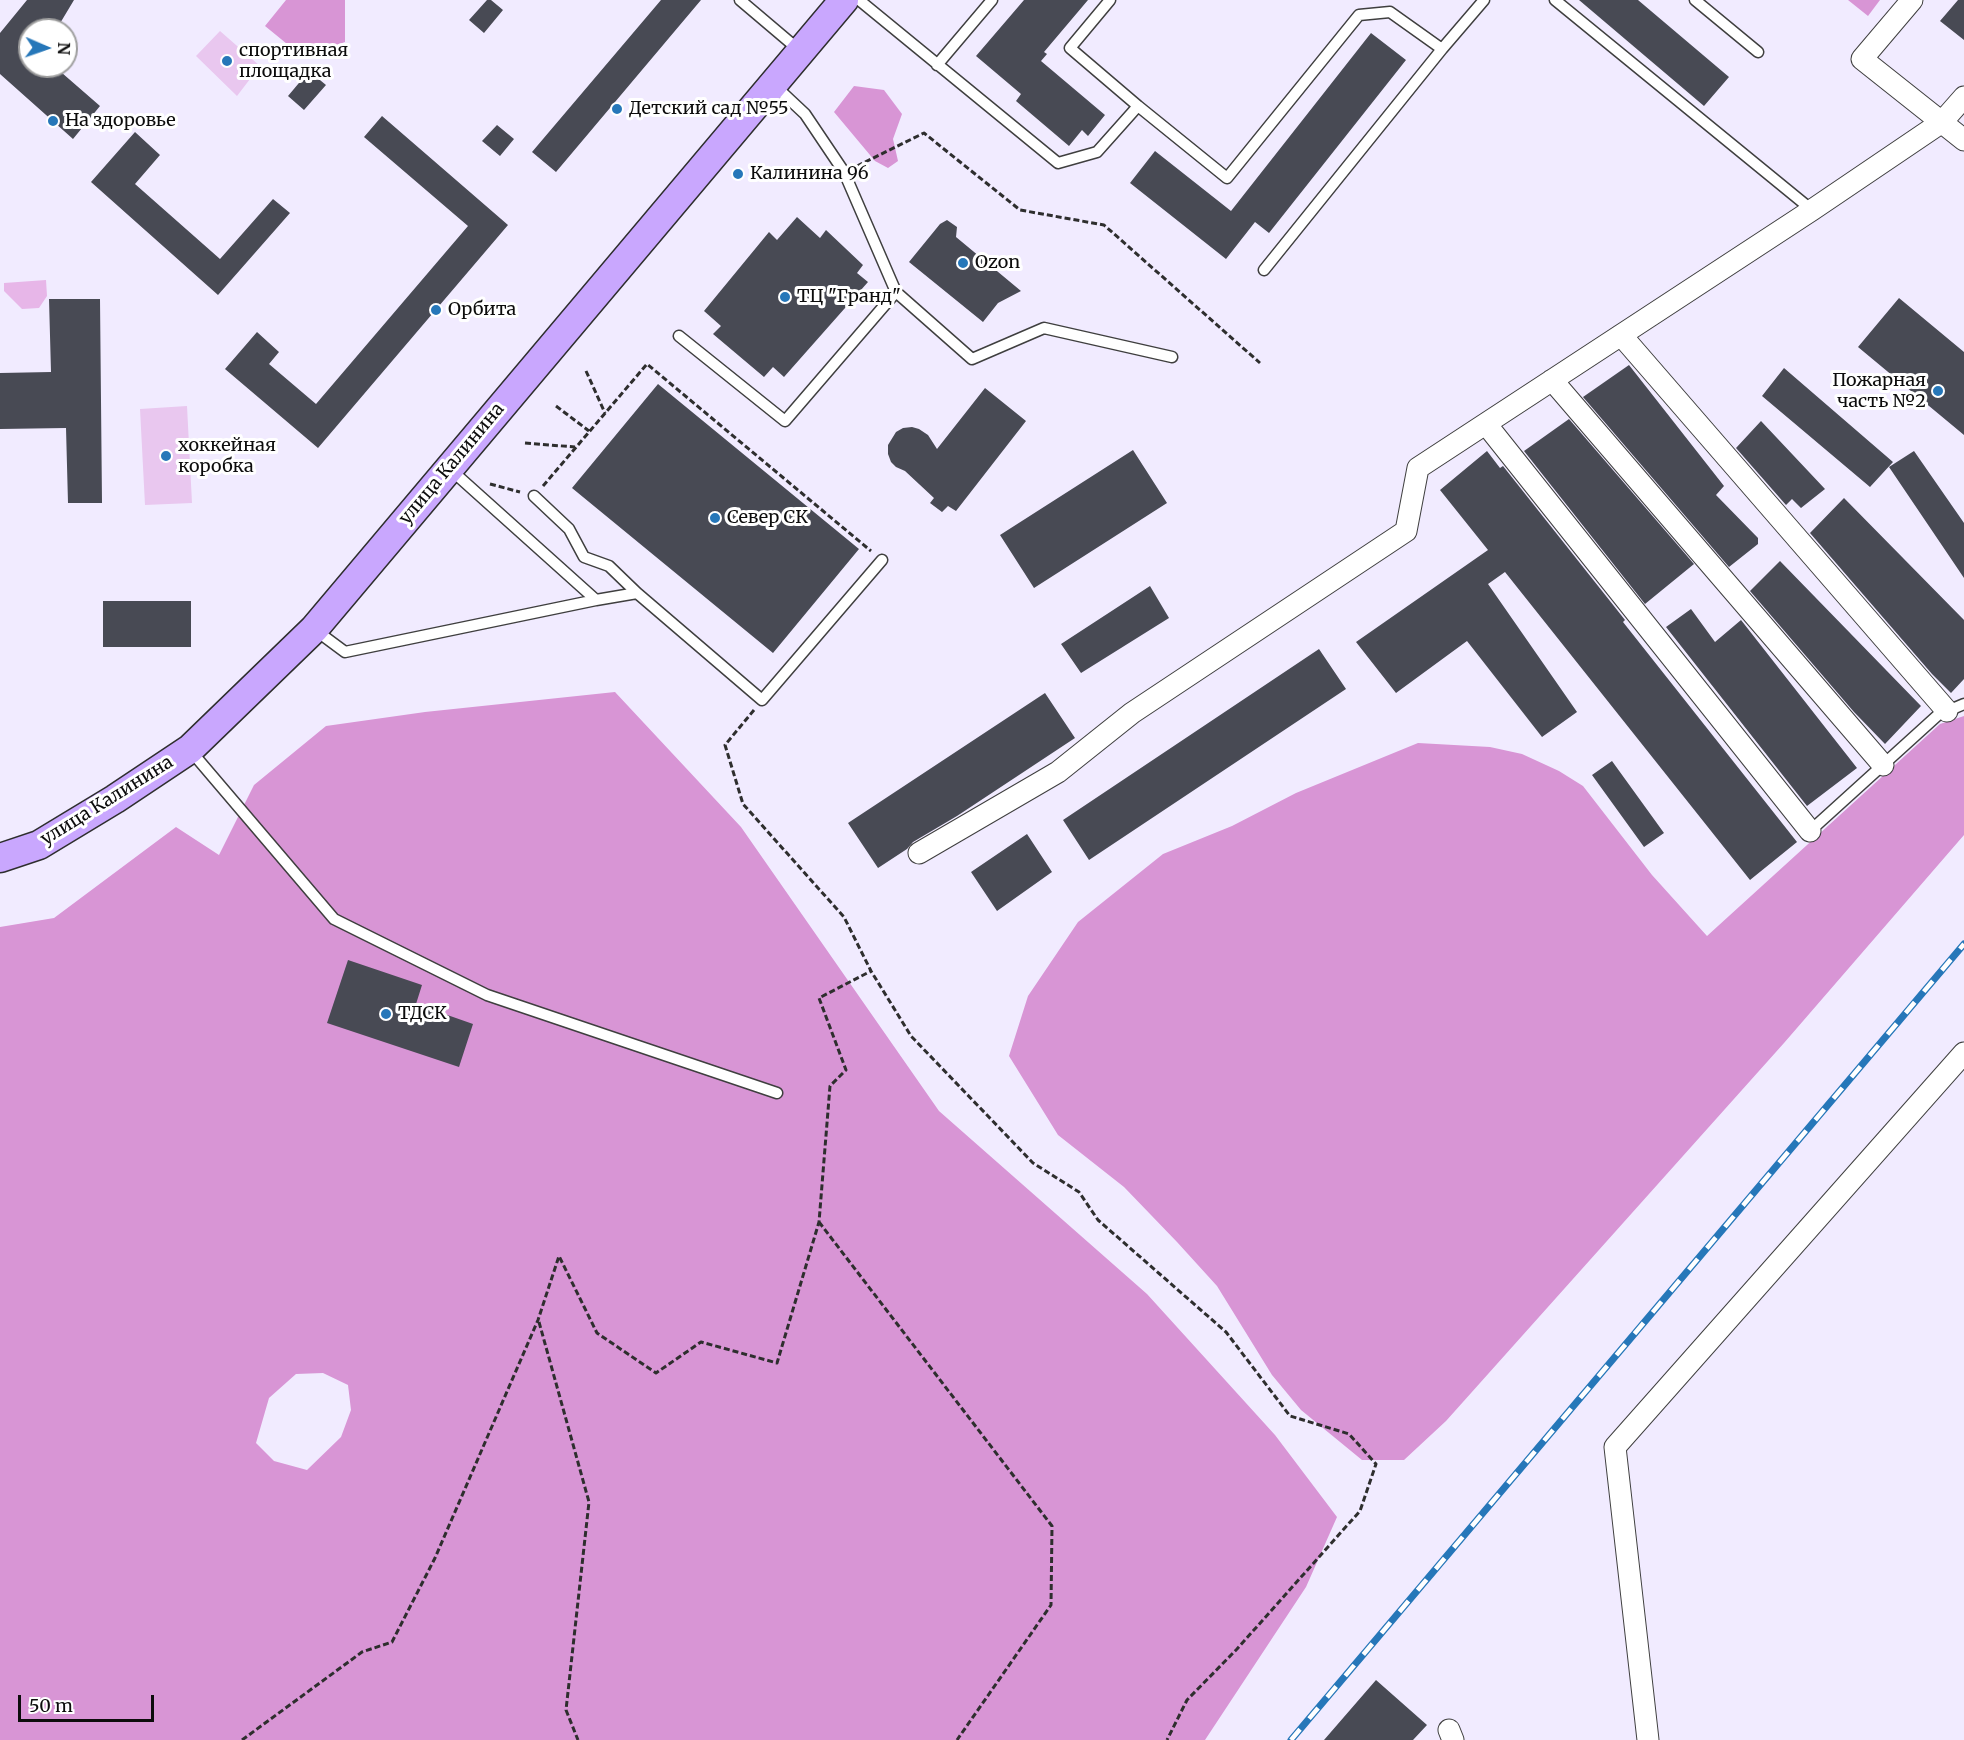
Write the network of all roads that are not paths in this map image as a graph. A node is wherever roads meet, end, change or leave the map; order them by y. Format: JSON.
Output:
{"nodes":[{"id":1,"x":740,"y":0,"type":"edge"},
{"id":2,"x":844,"y":0,"type":"edge"},
{"id":3,"x":859,"y":0,"type":"edge"},
{"id":4,"x":992,"y":0,"type":"edge"},
{"id":5,"x":1110,"y":0,"type":"edge"},
{"id":6,"x":1484,"y":0,"type":"edge"},
{"id":7,"x":1555,"y":0,"type":"edge"},
{"id":8,"x":1695,"y":0,"type":"edge"},
{"id":9,"x":1912,"y":0,"type":"edge"},
{"id":10,"x":1442,"y":49,"type":"junction"},
{"id":11,"x":801,"y":51,"type":"junction"},
{"id":12,"x":1758,"y":52,"type":"dead end"},
{"id":13,"x":938,"y":66,"type":"junction"},
{"id":14,"x":773,"y":84,"type":"junction"},
{"id":15,"x":1964,"y":97,"type":"edge"},
{"id":16,"x":1138,"y":106,"type":"junction"},
{"id":17,"x":1942,"y":122,"type":"junction"},
{"id":18,"x":1964,"y":140,"type":"edge"},
{"id":19,"x":1812,"y":210,"type":"junction"},
{"id":20,"x":1264,"y":270,"type":"dead end"},
{"id":21,"x":896,"y":292,"type":"junction"},
{"id":22,"x":1621,"y":335,"type":"junction"},
{"id":23,"x":679,"y":336,"type":"dead end"},
{"id":24,"x":1172,"y":357,"type":"dead end"},
{"id":25,"x":1552,"y":380,"type":"junction"},
{"id":26,"x":1486,"y":424,"type":"junction"},
{"id":27,"x":449,"y":468,"type":"junction"},
{"id":28,"x":534,"y":496,"type":"road end"},
{"id":29,"x":882,"y":560,"type":"road end"},
{"id":30,"x":637,"y":592,"type":"junction"},
{"id":31,"x":596,"y":600,"type":"junction"},
{"id":32,"x":314,"y":629,"type":"junction"},
{"id":33,"x":1956,"y":707,"type":"edge"},
{"id":34,"x":190,"y":749,"type":"junction"},
{"id":35,"x":1883,"y":765,"type":"junction"},
{"id":36,"x":1810,"y":831,"type":"joint"},
{"id":37,"x":919,"y":853,"type":"dead end"},
{"id":38,"x":0,"y":858,"type":"edge"},
{"id":39,"x":1964,"y":1053,"type":"edge"},
{"id":40,"x":777,"y":1093,"type":"dead end"},
{"id":41,"x":1648,"y":1740,"type":"edge"}],
"edges":[{"from":1,"to":11,"type":"lane"},
{"from":2,"to":11,"type":"main road","name":"улица Калинина"},
{"from":3,"to":13,"type":"lane"},
{"from":4,"to":13,"type":"lane"},
{"from":5,"to":16,"type":"lane"},
{"from":6,"to":10,"type":"lane"},
{"from":7,"to":19,"type":"lane"},
{"from":8,"to":12,"type":"lane"},
{"from":9,"to":17,"type":"street"},
{"from":10,"to":16,"type":"lane"},
{"from":10,"to":20,"type":"lane"},
{"from":11,"to":14,"type":"main road","name":"улица Калинина"},
{"from":13,"to":16,"type":"lane"},
{"from":14,"to":21,"type":"lane"},
{"from":14,"to":27,"type":"main road","name":"улица Калинина"},
{"from":15,"to":17,"type":"street"},
{"from":17,"to":18,"type":"street"},
{"from":17,"to":19,"type":"street"},
{"from":19,"to":22,"type":"street"},
{"from":21,"to":23,"type":"lane"},
{"from":21,"to":24,"type":"lane"},
{"from":22,"to":25,"type":"street"},
{"from":22,"to":33,"type":"street"},
{"from":25,"to":26,"type":"street"},
{"from":25,"to":35,"type":"street"},
{"from":26,"to":36,"type":"street"},
{"from":26,"to":37,"type":"street"},
{"from":27,"to":31,"type":"lane"},
{"from":27,"to":32,"type":"main road","name":"улица Калинина"},
{"from":28,"to":30,"type":"lane"},
{"from":29,"to":30,"type":"lane"},
{"from":30,"to":31,"type":"lane"},
{"from":31,"to":32,"type":"lane"},
{"from":32,"to":34,"type":"main road","name":"улица Калинина"},
{"from":33,"to":35,"type":"lane"},
{"from":34,"to":38,"type":"main road","name":"улица Калинина"},
{"from":34,"to":40,"type":"lane"},
{"from":35,"to":36,"type":"lane"},
{"from":39,"to":41,"type":"street"}]}
